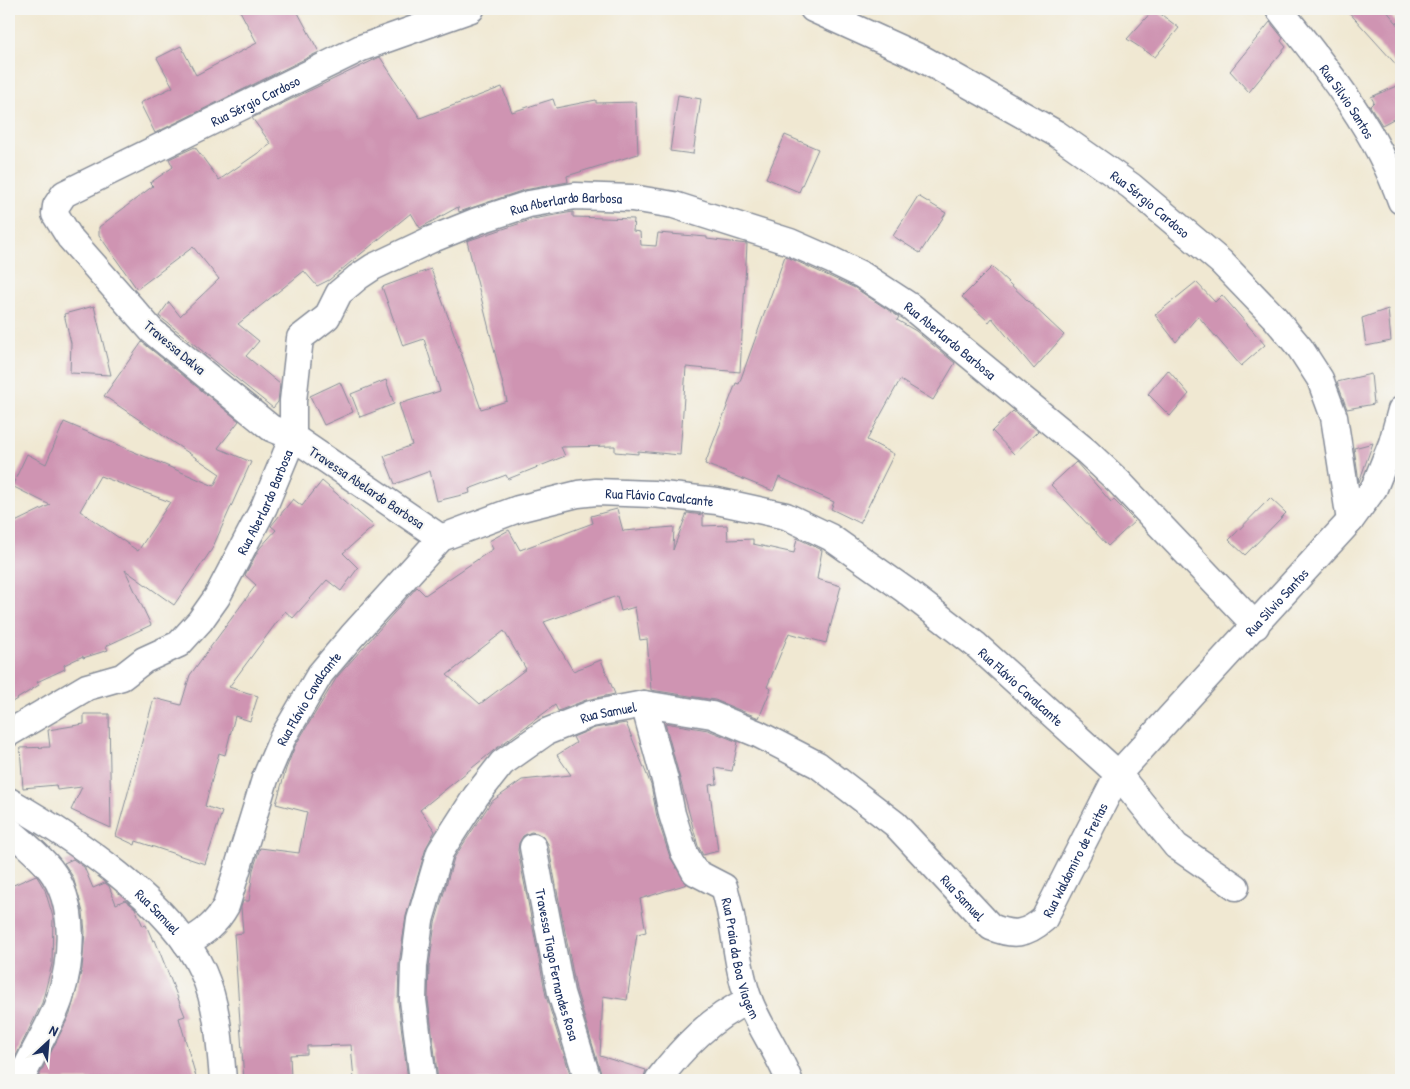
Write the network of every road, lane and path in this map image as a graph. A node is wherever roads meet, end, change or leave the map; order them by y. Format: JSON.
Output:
{"nodes":[{"id":1,"x":471,"y":9,"type":"edge"},
{"id":2,"x":813,"y":9,"type":"edge"},
{"id":3,"x":1279,"y":9,"type":"edge"},
{"id":4,"x":1401,"y":201,"type":"edge"},
{"id":5,"x":55,"y":214,"type":"joint"},
{"id":6,"x":1401,"y":410,"type":"edge"},
{"id":7,"x":293,"y":437,"type":"junction"},
{"id":8,"x":1350,"y":521,"type":"junction"},
{"id":9,"x":441,"y":538,"type":"junction"},
{"id":10,"x":1256,"y":626,"type":"junction"},
{"id":11,"x":644,"y":704,"type":"junction"},
{"id":12,"x":9,"y":733,"type":"edge"},
{"id":13,"x":1118,"y":774,"type":"junction"},
{"id":14,"x":9,"y":801,"type":"edge"},
{"id":15,"x":9,"y":830,"type":"edge"},
{"id":16,"x":533,"y":847,"type":"dead end"},
{"id":17,"x":1236,"y":887,"type":"dead end"},
{"id":18,"x":991,"y":927,"type":"joint"},
{"id":19,"x":186,"y":943,"type":"junction"},
{"id":20,"x":749,"y":1000,"type":"junction"},
{"id":21,"x":21,"y":1080,"type":"edge"},
{"id":22,"x":222,"y":1080,"type":"edge"},
{"id":23,"x":423,"y":1080,"type":"edge"},
{"id":24,"x":588,"y":1080,"type":"edge"},
{"id":25,"x":658,"y":1080,"type":"edge"},
{"id":26,"x":788,"y":1080,"type":"edge"}],
"edges":[{"from":1,"to":5,"type":"street","name":"Rua Sérgio Cardoso"},
{"from":2,"to":8,"type":"street","name":"Rua Sérgio Cardoso"},
{"from":3,"to":4,"type":"street","name":"Rua Silvio Santos"},
{"from":5,"to":7,"type":"street","name":"Travessa Dalva"},
{"from":6,"to":8,"type":"street","name":"Rua Silvio Santos"},
{"from":7,"to":9,"type":"street","name":"Travessa Abelardo Barbosa"},
{"from":7,"to":10,"type":"street","name":"Rua Aberlardo Barbosa"},
{"from":7,"to":12,"type":"street","name":"Rua Aberlardo Barbosa"},
{"from":8,"to":10,"type":"street","name":"Rua Silvio Santos"},
{"from":9,"to":13,"type":"street","name":"Rua Flávio Cavalcante"},
{"from":9,"to":19,"type":"street","name":"Rua Flávio Cavalcante"},
{"from":10,"to":13,"type":"street","name":"Rua Silvio Santos"},
{"from":11,"to":18,"type":"street","name":"Rua Samuel"},
{"from":11,"to":20,"type":"street","name":"Rua Praia da Boa Viagem"},
{"from":11,"to":23,"type":"street","name":"Rua Samuel"},
{"from":13,"to":17,"type":"street","name":"Rua Flávio Cavalcante"},
{"from":13,"to":18,"type":"street","name":"Rua Waldomiro de Freitas"},
{"from":14,"to":19,"type":"street","name":"Rua Samuel"},
{"from":15,"to":21,"type":"street"},
{"from":16,"to":24,"type":"street","name":"Travessa Tiago Fernandes Rosa"},
{"from":19,"to":22,"type":"street","name":"Rua Samuel"},
{"from":20,"to":25,"type":"street"},
{"from":20,"to":26,"type":"street","name":"Rua Praia da Boa Viagem"}]}
